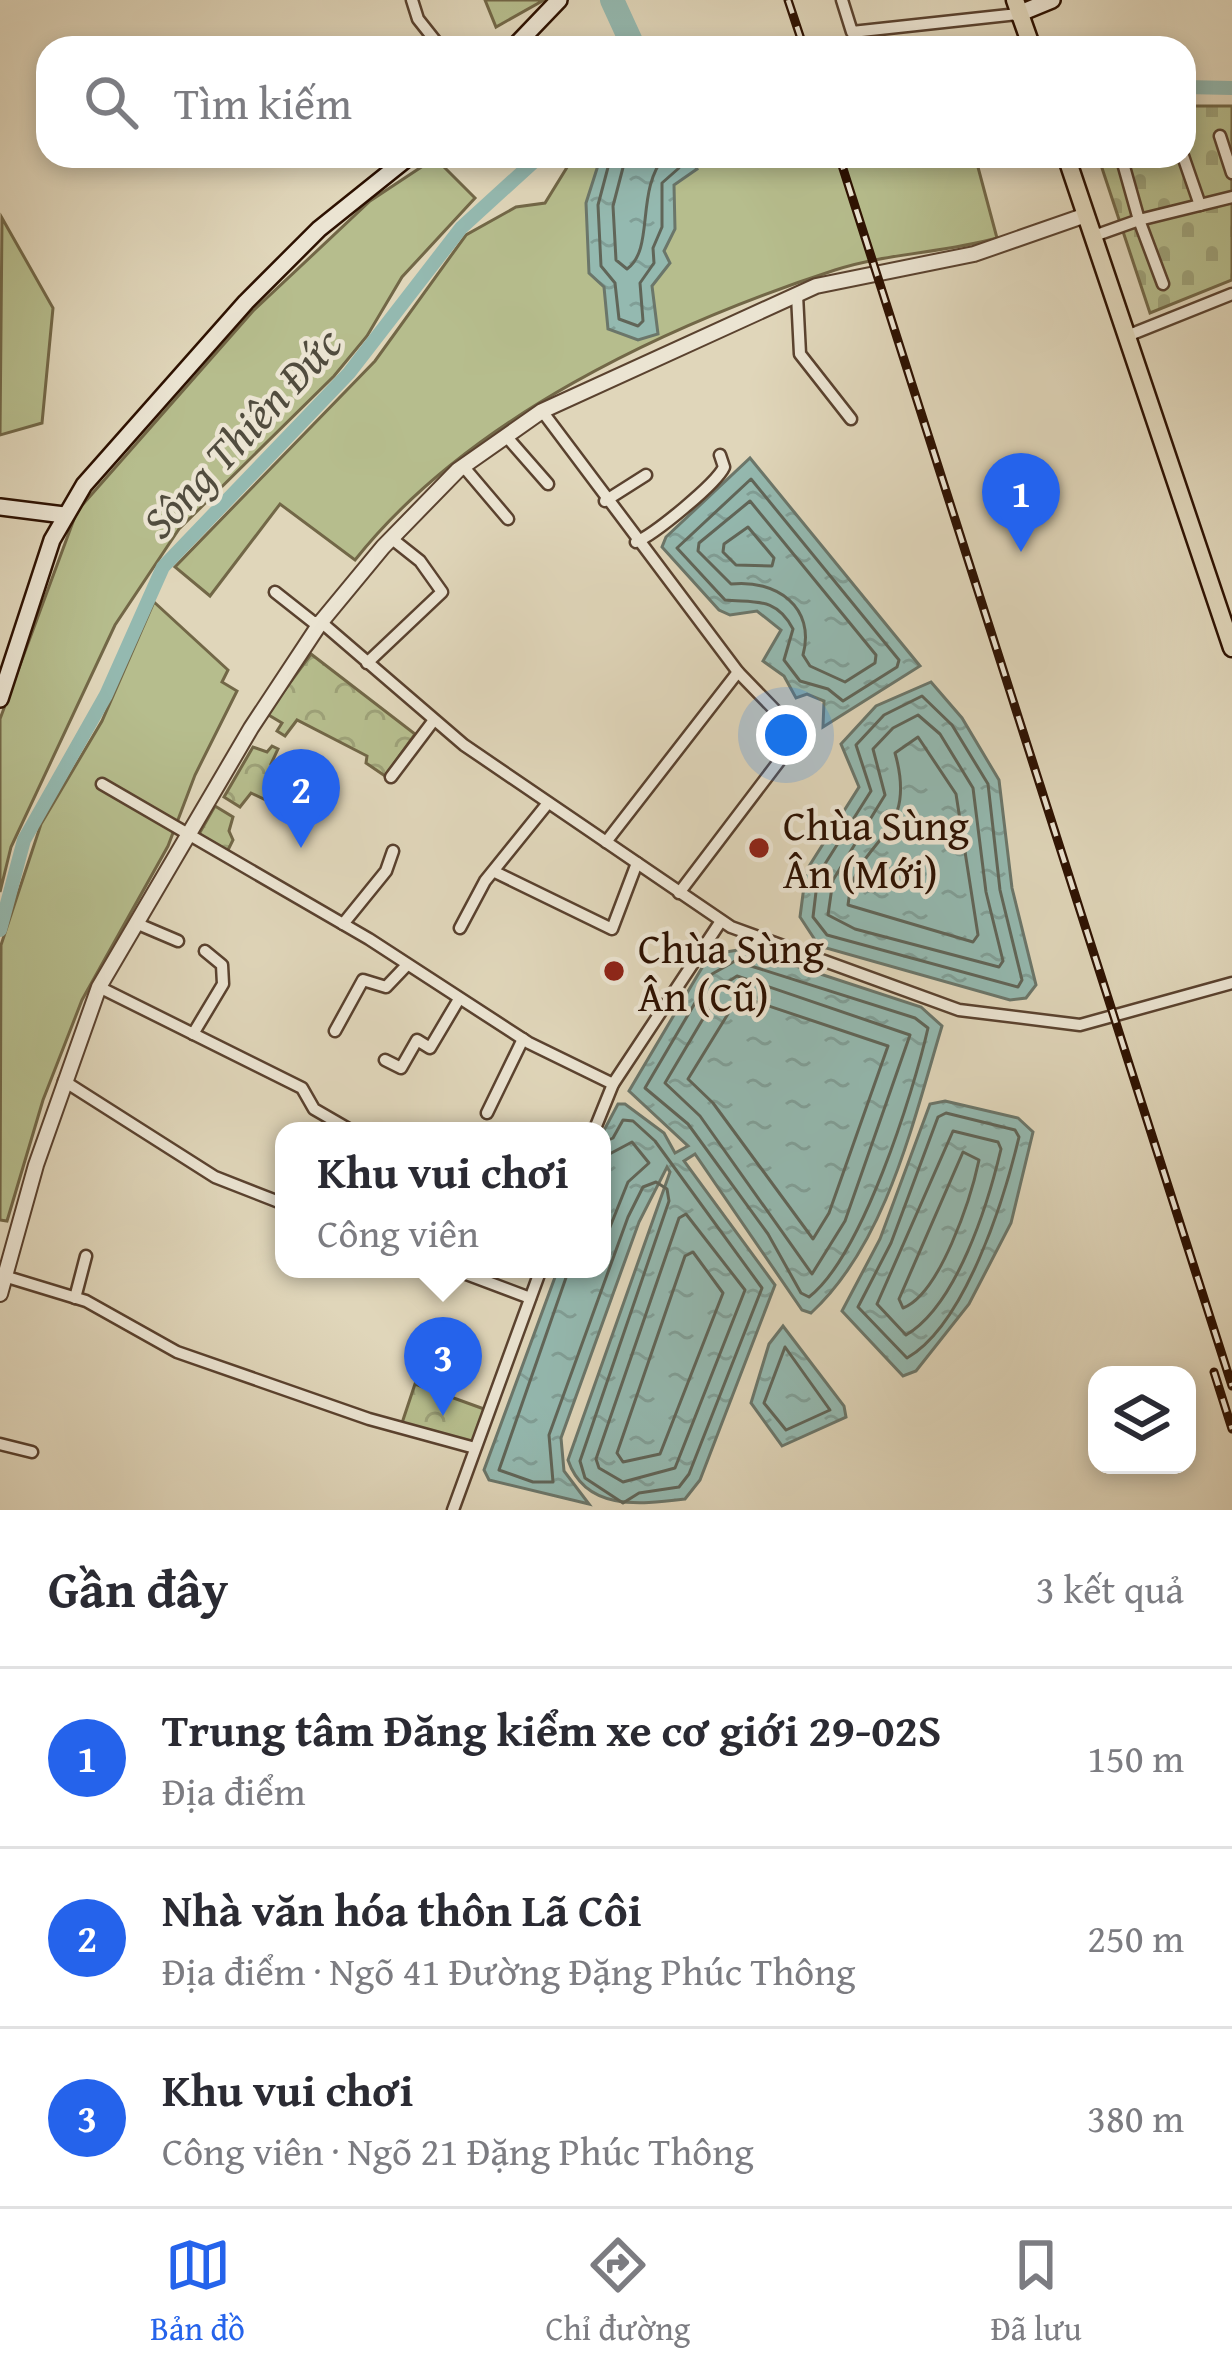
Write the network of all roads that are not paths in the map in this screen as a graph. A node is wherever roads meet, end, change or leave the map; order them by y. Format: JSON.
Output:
{"nodes":[{"id":1,"x":412,"y":0,"type":"edge"},
{"id":2,"x":559,"y":0,"type":"edge"},
{"id":3,"x":842,"y":0,"type":"edge"},
{"id":4,"x":1052,"y":0,"type":"edge"},
{"id":5,"x":1016,"y":7,"type":"edge"},
{"id":6,"x":431,"y":36,"type":"edge"},
{"id":7,"x":524,"y":36,"type":"edge"},
{"id":8,"x":1027,"y":36,"type":"edge"},
{"id":9,"x":1220,"y":136,"type":"dead end"},
{"id":10,"x":395,"y":168,"type":"edge"},
{"id":11,"x":1070,"y":168,"type":"edge"},
{"id":12,"x":1124,"y":168,"type":"edge"},
{"id":13,"x":1187,"y":168,"type":"edge"},
{"id":14,"x":1232,"y":173,"type":"edge"},
{"id":15,"x":1232,"y":197,"type":"edge"},
{"id":16,"x":1200,"y":206,"type":"junction"},
{"id":17,"x":1086,"y":215,"type":"junction"},
{"id":18,"x":1139,"y":220,"type":"junction"},
{"id":19,"x":1094,"y":236,"type":"junction"},
{"id":20,"x":1163,"y":284,"type":"dead end"},
{"id":21,"x":1232,"y":293,"type":"edge"},
{"id":22,"x":796,"y":295,"type":"junction"},
{"id":23,"x":1127,"y":336,"type":"junction"},
{"id":24,"x":542,"y":411,"type":"junction"},
{"id":25,"x":851,"y":419,"type":"dead end"},
{"id":26,"x":506,"y":436,"type":"junction"},
{"id":27,"x":720,"y":455,"type":"dead end"},
{"id":28,"x":463,"y":466,"type":"junction"},
{"id":29,"x":646,"y":475,"type":"dead end"},
{"id":30,"x":548,"y":484,"type":"dead end"},
{"id":31,"x":605,"y":501,"type":"junction"},
{"id":32,"x":0,"y":507,"type":"edge"},
{"id":33,"x":64,"y":515,"type":"junction"},
{"id":34,"x":508,"y":519,"type":"dead end"},
{"id":35,"x":392,"y":538,"type":"junction"},
{"id":36,"x":636,"y":542,"type":"junction"},
{"id":37,"x":275,"y":592,"type":"dead end"},
{"id":38,"x":322,"y":622,"type":"junction"},
{"id":39,"x":1232,"y":648,"type":"edge"},
{"id":40,"x":367,"y":663,"type":"junction"},
{"id":41,"x":738,"y":672,"type":"junction"},
{"id":42,"x":0,"y":699,"type":"edge"},
{"id":43,"x":434,"y":720,"type":"junction"},
{"id":44,"x":392,"y":777,"type":"dead end"},
{"id":45,"x":102,"y":784,"type":"dead end"},
{"id":46,"x":548,"y":802,"type":"junction"},
{"id":47,"x":191,"y":839,"type":"junction"},
{"id":48,"x":606,"y":842,"type":"junction"},
{"id":49,"x":393,"y":851,"type":"dead end"},
{"id":50,"x":637,"y":863,"type":"junction"},
{"id":51,"x":495,"y":872,"type":"junction"},
{"id":52,"x":679,"y":893,"type":"junction"},
{"id":53,"x":721,"y":921,"type":"junction"},
{"id":54,"x":138,"y":924,"type":"junction"},
{"id":55,"x":343,"y":924,"type":"junction"},
{"id":56,"x":460,"y":928,"type":"dead end"},
{"id":57,"x":178,"y":941,"type":"dead end"},
{"id":58,"x":205,"y":951,"type":"dead end"},
{"id":59,"x":407,"y":965,"type":"junction"},
{"id":60,"x":1232,"y":982,"type":"edge"},
{"id":61,"x":100,"y":987,"type":"junction"},
{"id":62,"x":459,"y":999,"type":"junction"},
{"id":63,"x":335,"y":1031,"type":"dead end"},
{"id":64,"x":193,"y":1034,"type":"junction"},
{"id":65,"x":524,"y":1039,"type":"junction"},
{"id":66,"x":385,"y":1060,"type":"dead end"},
{"id":67,"x":64,"y":1081,"type":"junction"},
{"id":68,"x":613,"y":1084,"type":"junction"},
{"id":69,"x":487,"y":1113,"type":"dead end"},
{"id":70,"x":336,"y":1122,"type":"edge"},
{"id":71,"x":598,"y":1122,"type":"edge"},
{"id":72,"x":275,"y":1200,"type":"edge"},
{"id":73,"x":86,"y":1256,"type":"dead end"},
{"id":74,"x":4,"y":1276,"type":"junction"},
{"id":75,"x":477,"y":1278,"type":"edge"},
{"id":76,"x":538,"y":1278,"type":"edge"},
{"id":77,"x":0,"y":1294,"type":"edge"},
{"id":78,"x":75,"y":1298,"type":"junction"},
{"id":79,"x":530,"y":1298,"type":"junction"},
{"id":80,"x":0,"y":1444,"type":"edge"},
{"id":81,"x":475,"y":1448,"type":"junction"},
{"id":82,"x":32,"y":1451,"type":"dead end"},
{"id":83,"x":453,"y":1510,"type":"edge"}],
"edges":[{"from":1,"to":6,"type":"street"},
{"from":2,"to":7,"type":"main road"},
{"from":3,"to":5,"type":"street"},
{"from":4,"to":5,"type":"main road"},
{"from":5,"to":8,"type":"main road"},
{"from":9,"to":14,"type":"street"},
{"from":10,"to":33,"type":"main road"},
{"from":11,"to":17,"type":"main road"},
{"from":12,"to":18,"type":"street"},
{"from":13,"to":16,"type":"street"},
{"from":15,"to":16,"type":"street"},
{"from":16,"to":18,"type":"street"},
{"from":17,"to":19,"type":"main road"},
{"from":17,"to":22,"type":"street"},
{"from":18,"to":19,"type":"street"},
{"from":18,"to":20,"type":"street"},
{"from":19,"to":23,"type":"main road"},
{"from":21,"to":23,"type":"street"},
{"from":22,"to":24,"type":"street"},
{"from":22,"to":25,"type":"street"},
{"from":23,"to":39,"type":"main road"},
{"from":24,"to":26,"type":"street"},
{"from":24,"to":31,"type":"street"},
{"from":26,"to":28,"type":"street"},
{"from":26,"to":30,"type":"street"},
{"from":27,"to":36,"type":"street"},
{"from":28,"to":34,"type":"street"},
{"from":28,"to":35,"type":"street"},
{"from":29,"to":31,"type":"street"},
{"from":31,"to":36,"type":"street"},
{"from":32,"to":33,"type":"main road"},
{"from":33,"to":42,"type":"main road"},
{"from":35,"to":38,"type":"street"},
{"from":35,"to":40,"type":"street"},
{"from":36,"to":41,"type":"street"},
{"from":37,"to":38,"type":"street"},
{"from":38,"to":40,"type":"street"},
{"from":38,"to":47,"type":"street"},
{"from":40,"to":43,"type":"street"},
{"from":41,"to":48,"type":"street"},
{"from":41,"to":52,"type":"street"},
{"from":43,"to":44,"type":"street"},
{"from":43,"to":46,"type":"street"},
{"from":45,"to":47,"type":"street"},
{"from":46,"to":48,"type":"street"},
{"from":46,"to":51,"type":"street"},
{"from":47,"to":54,"type":"street"},
{"from":47,"to":55,"type":"street"},
{"from":48,"to":50,"type":"street"},
{"from":49,"to":55,"type":"street"},
{"from":50,"to":51,"type":"street"},
{"from":50,"to":52,"type":"street"},
{"from":51,"to":56,"type":"street"},
{"from":52,"to":53,"type":"street"},
{"from":53,"to":60,"type":"street"},
{"from":53,"to":68,"type":"street"},
{"from":54,"to":57,"type":"street"},
{"from":54,"to":61,"type":"street"},
{"from":55,"to":59,"type":"street"},
{"from":58,"to":64,"type":"street"},
{"from":59,"to":62,"type":"street"},
{"from":59,"to":63,"type":"street"},
{"from":61,"to":64,"type":"street"},
{"from":61,"to":67,"type":"street"},
{"from":62,"to":65,"type":"street"},
{"from":62,"to":66,"type":"street"},
{"from":64,"to":70,"type":"street"},
{"from":65,"to":68,"type":"street"},
{"from":65,"to":69,"type":"street"},
{"from":67,"to":72,"type":"street"},
{"from":67,"to":74,"type":"street"},
{"from":68,"to":71,"type":"street"},
{"from":73,"to":78,"type":"street"},
{"from":74,"to":77,"type":"street"},
{"from":74,"to":78,"type":"street"},
{"from":75,"to":79,"type":"street"},
{"from":76,"to":79,"type":"street"},
{"from":78,"to":81,"type":"street"},
{"from":79,"to":81,"type":"street"},
{"from":80,"to":82,"type":"street"},
{"from":81,"to":83,"type":"street"}]}
